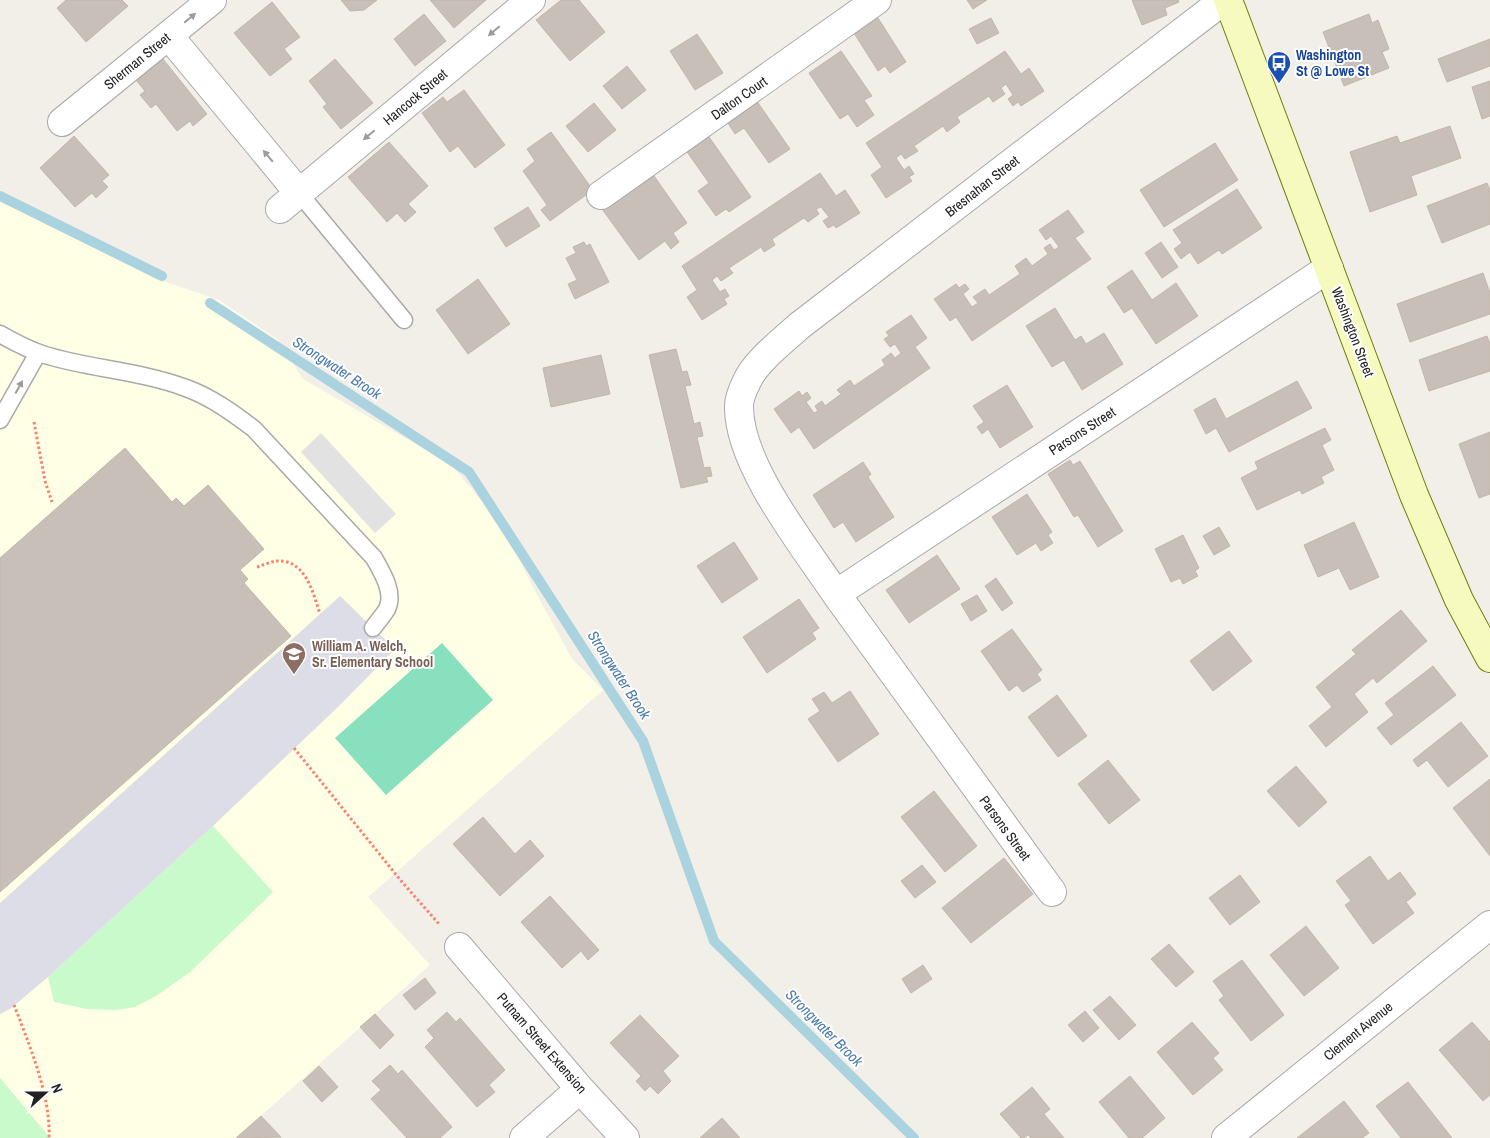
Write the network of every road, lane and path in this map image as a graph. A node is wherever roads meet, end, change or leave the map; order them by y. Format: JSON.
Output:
{"nodes":[{"id":1,"x":212,"y":0,"type":"edge"},
{"id":2,"x":532,"y":0,"type":"edge"},
{"id":3,"x":878,"y":0,"type":"edge"},
{"id":4,"x":1226,"y":0,"type":"edge"},
{"id":5,"x":168,"y":36,"type":"junction"},
{"id":6,"x":62,"y":122,"type":"dead end"},
{"id":7,"x":601,"y":195,"type":"dead end"},
{"id":8,"x":290,"y":201,"type":"junction"},
{"id":9,"x":1329,"y":268,"type":"junction"},
{"id":10,"x":404,"y":320,"type":"dead end"},
{"id":11,"x":0,"y":334,"type":"edge"},
{"id":12,"x":38,"y":352,"type":"junction"},
{"id":13,"x":747,"y":379,"type":"joint"},
{"id":14,"x":0,"y":420,"type":"edge"},
{"id":15,"x":34,"y":422,"type":"dead end"},
{"id":16,"x":52,"y":502,"type":"dead end"},
{"id":17,"x":257,"y":567,"type":"dead end"},
{"id":18,"x":836,"y":594,"type":"junction"},
{"id":19,"x":320,"y":614,"type":"dead end"},
{"id":20,"x":373,"y":628,"type":"dead end"},
{"id":21,"x":1490,"y":658,"type":"edge"},
{"id":22,"x":294,"y":748,"type":"dead end"},
{"id":23,"x":1052,"y":892,"type":"dead end"},
{"id":24,"x":1490,"y":924,"type":"edge"},
{"id":25,"x":459,"y":947,"type":"joint"},
{"id":26,"x":14,"y":1005,"type":"dead end"},
{"id":27,"x":580,"y":1088,"type":"junction"},
{"id":28,"x":49,"y":1138,"type":"edge"},
{"id":29,"x":524,"y":1138,"type":"edge"},
{"id":30,"x":625,"y":1138,"type":"edge"},
{"id":31,"x":1226,"y":1138,"type":"edge"}],
"edges":[{"from":5,"to":1,"type":"street","name":"Sherman Street","one_way":true},
{"from":2,"to":8,"type":"street","name":"Hancock Street","one_way":true},
{"from":3,"to":7,"type":"street","name":"Dalton Court"},
{"from":4,"to":9,"type":"main road","name":"Washington Street"},
{"from":4,"to":13,"type":"street","name":"Bresnahan Street"},
{"from":5,"to":6,"type":"street","name":"Sherman Street"},
{"from":8,"to":5,"type":"street","one_way":true},
{"from":8,"to":10,"type":"lane"},
{"from":9,"to":18,"type":"street","name":"Parsons Street"},
{"from":9,"to":21,"type":"main road","name":"Washington Street"},
{"from":11,"to":12,"type":"lane"},
{"from":14,"to":12,"type":"lane","one_way":true},
{"from":12,"to":20,"type":"lane"},
{"from":13,"to":18,"type":"street","name":"Parsons Street"},
{"from":15,"to":16,"type":"path"},
{"from":17,"to":19,"type":"path"},
{"from":18,"to":23,"type":"street","name":"Parsons Street"},
{"from":22,"to":25,"type":"path"},
{"from":24,"to":31,"type":"street","name":"Clement Avenue"},
{"from":25,"to":27,"type":"street","name":"Putnam Street Extension"},
{"from":26,"to":28,"type":"path"},
{"from":27,"to":29,"type":"street"},
{"from":27,"to":30,"type":"street","name":"Putnam Street Extension"}]}
